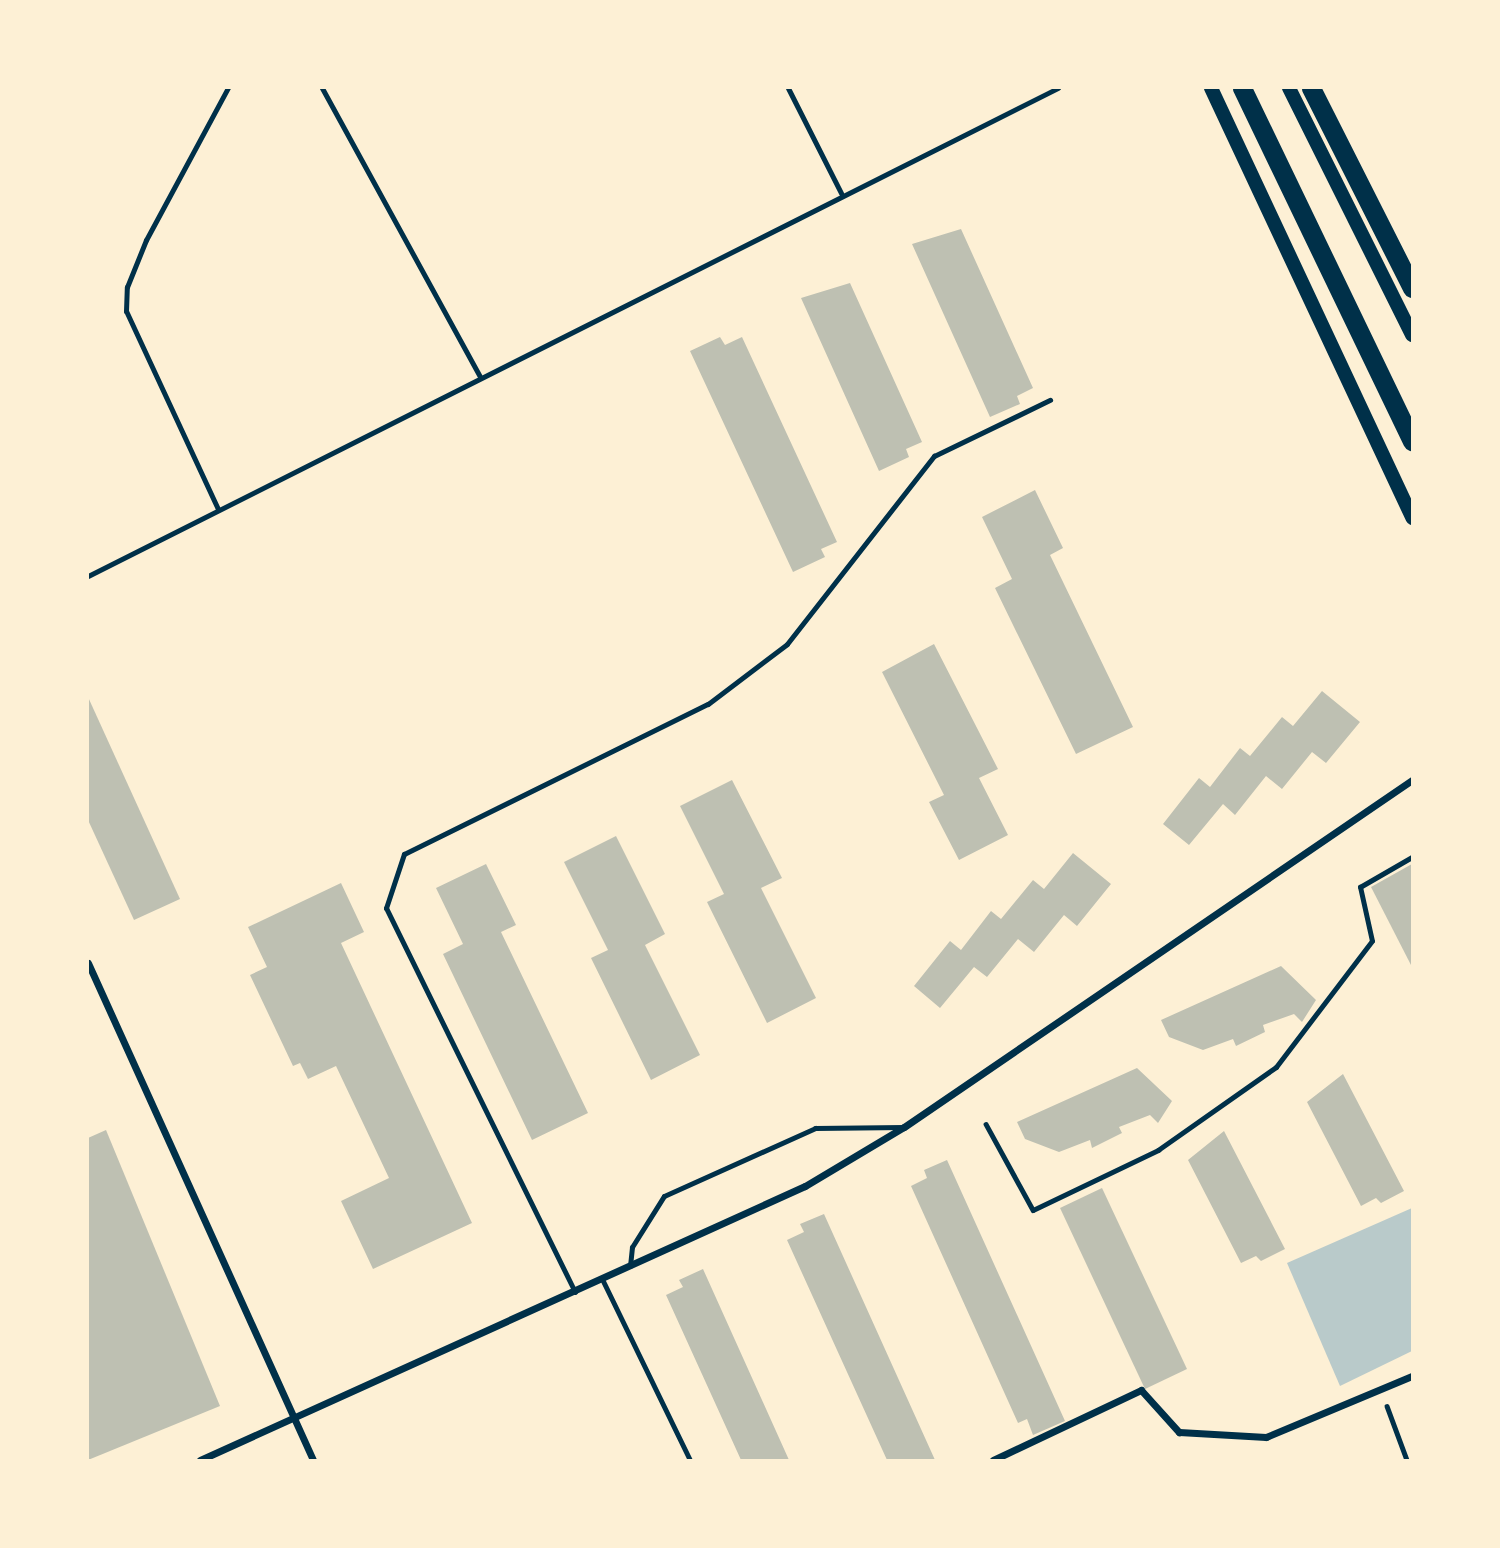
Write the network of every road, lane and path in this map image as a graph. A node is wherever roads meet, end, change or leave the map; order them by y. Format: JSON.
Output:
{"nodes":[{"id":1,"x":228,"y":88,"type":"edge"},
{"id":2,"x":322,"y":88,"type":"edge"},
{"id":3,"x":788,"y":88,"type":"edge"},
{"id":4,"x":1058,"y":88,"type":"edge"},
{"id":5,"x":1210,"y":88,"type":"edge"},
{"id":6,"x":1242,"y":88,"type":"edge"},
{"id":7,"x":1289,"y":88,"type":"edge"},
{"id":8,"x":1311,"y":88,"type":"edge"},
{"id":9,"x":841,"y":192,"type":"junction"},
{"id":10,"x":1412,"y":288,"type":"edge"},
{"id":11,"x":1410,"y":326,"type":"edge"},
{"id":12,"x":480,"y":376,"type":"junction"},
{"id":13,"x":1050,"y":400,"type":"dead end"},
{"id":14,"x":1412,"y":441,"type":"edge"},
{"id":15,"x":218,"y":509,"type":"junction"},
{"id":16,"x":1412,"y":518,"type":"edge"},
{"id":17,"x":88,"y":576,"type":"edge"},
{"id":18,"x":1412,"y":780,"type":"edge"},
{"id":19,"x":1412,"y":857,"type":"edge"},
{"id":20,"x":88,"y":963,"type":"edge"},
{"id":21,"x":986,"y":1124,"type":"dead end"},
{"id":22,"x":904,"y":1127,"type":"junction"},
{"id":23,"x":630,"y":1269,"type":"junction"},
{"id":24,"x":603,"y":1281,"type":"junction"},
{"id":25,"x":576,"y":1293,"type":"junction"},
{"id":26,"x":1412,"y":1376,"type":"edge"},
{"id":27,"x":1381,"y":1390,"type":"junction"},
{"id":28,"x":293,"y":1417,"type":"junction"},
{"id":29,"x":200,"y":1461,"type":"edge"},
{"id":30,"x":313,"y":1461,"type":"edge"},
{"id":31,"x":690,"y":1461,"type":"edge"},
{"id":32,"x":993,"y":1461,"type":"edge"},
{"id":33,"x":1407,"y":1461,"type":"edge"}],
"edges":[{"from":1,"to":15,"type":"lane"},
{"from":2,"to":12,"type":"lane"},
{"from":3,"to":9,"type":"lane"},
{"from":4,"to":9,"type":"lane"},
{"from":5,"to":16,"type":"main road"},
{"from":6,"to":14,"type":"highway"},
{"from":7,"to":11,"type":"main road"},
{"from":8,"to":10,"type":"highway"},
{"from":9,"to":12,"type":"lane"},
{"from":12,"to":15,"type":"lane"},
{"from":13,"to":25,"type":"lane"},
{"from":15,"to":17,"type":"lane"},
{"from":18,"to":22,"type":"street"},
{"from":19,"to":21,"type":"path"},
{"from":20,"to":28,"type":"street"},
{"from":22,"to":23,"type":"street"},
{"from":22,"to":23,"type":"lane"},
{"from":23,"to":24,"type":"street"},
{"from":24,"to":25,"type":"street"},
{"from":24,"to":31,"type":"lane"},
{"from":25,"to":28,"type":"street"},
{"from":26,"to":27,"type":"street"},
{"from":27,"to":32,"type":"street"},
{"from":27,"to":33,"type":"path"},
{"from":28,"to":29,"type":"street"},
{"from":28,"to":30,"type":"street"}]}
